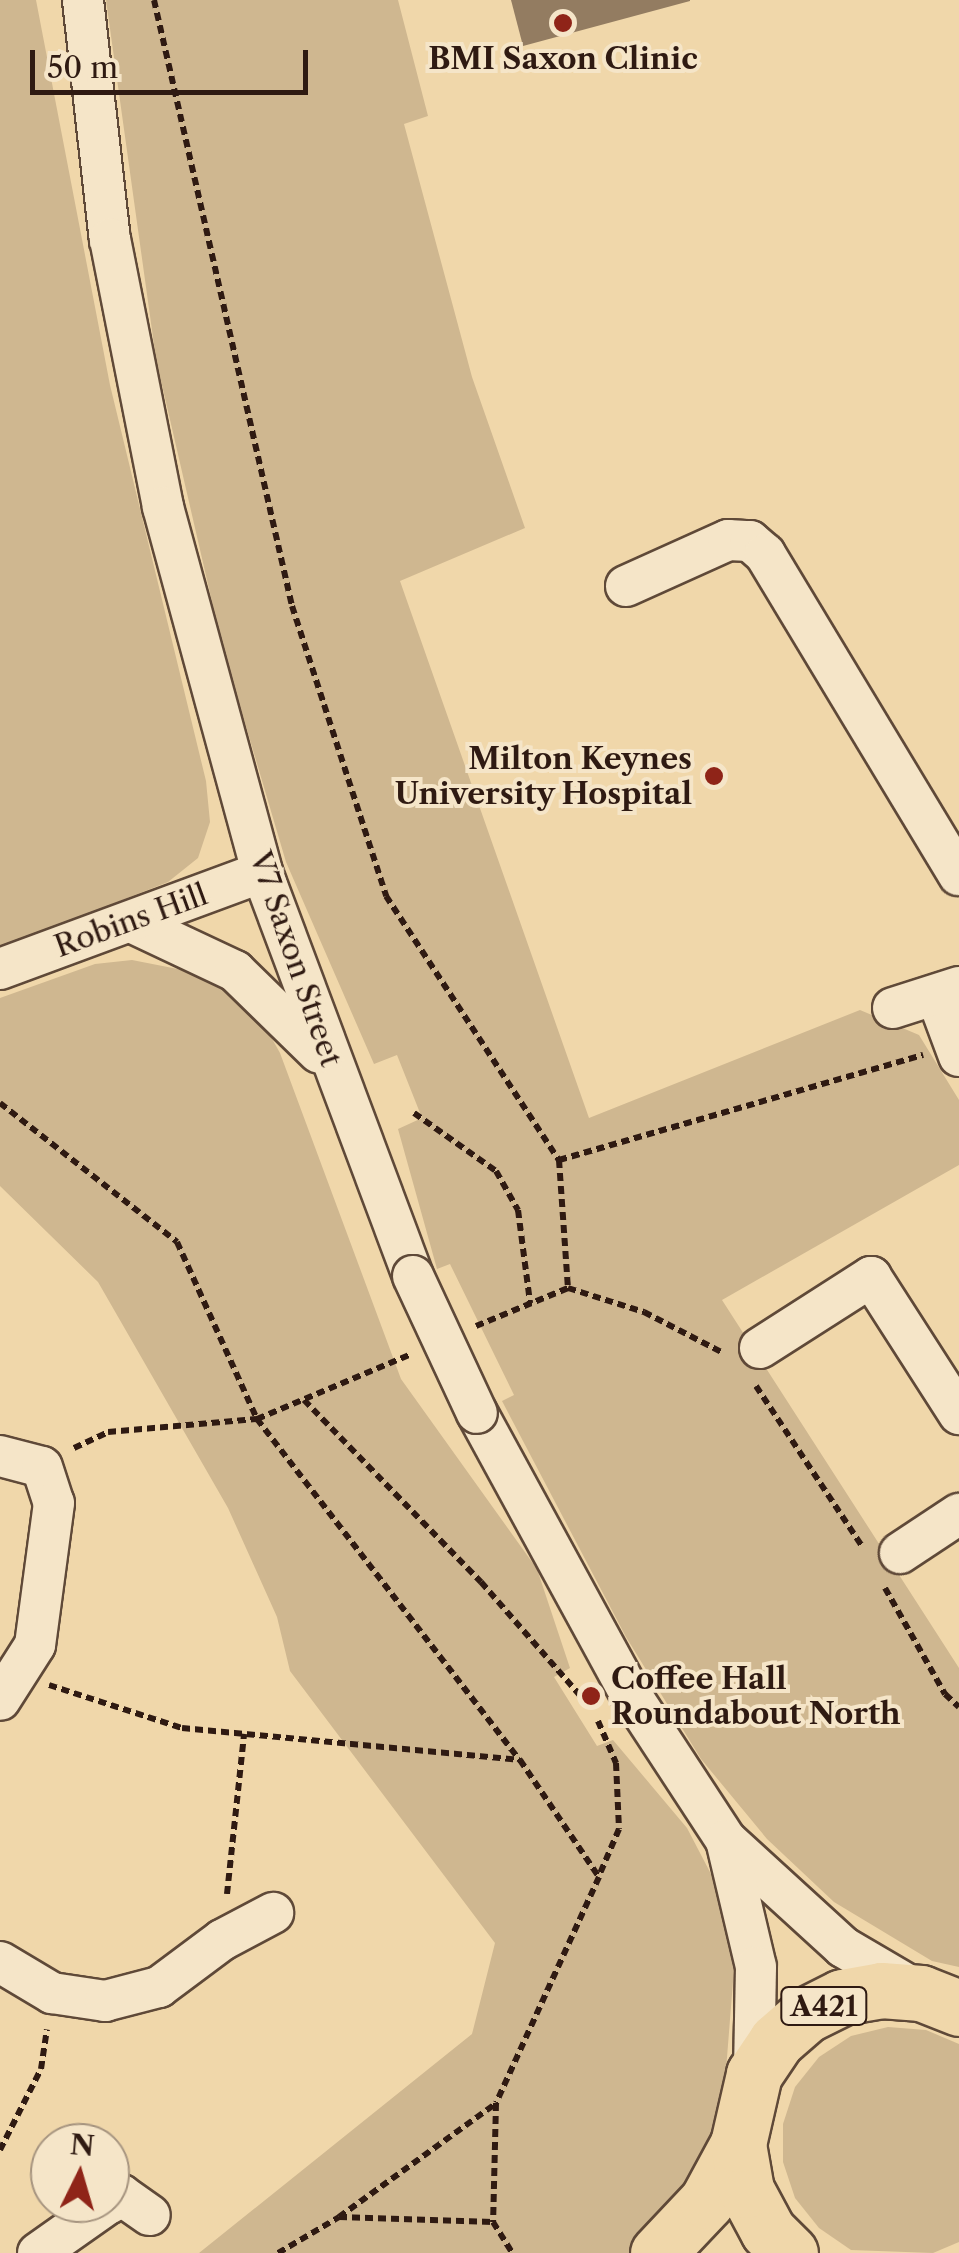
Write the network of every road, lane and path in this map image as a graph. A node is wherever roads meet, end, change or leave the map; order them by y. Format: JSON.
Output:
{"nodes":[{"id":1,"x":82,"y":0,"type":"edge"},
{"id":2,"x":154,"y":0,"type":"edge"},
{"id":3,"x":626,"y":586,"type":"dead end"},
{"id":4,"x":262,"y":872,"type":"junction"},
{"id":5,"x":959,"y":875,"type":"edge"},
{"id":6,"x":132,"y":923,"type":"junction"},
{"id":7,"x":0,"y":969,"type":"edge"},
{"id":8,"x":948,"y":992,"type":"edge"},
{"id":9,"x":893,"y":1008,"type":"dead end"},
{"id":10,"x":957,"y":1051,"type":"edge"},
{"id":11,"x":330,"y":1065,"type":"junction"},
{"id":12,"x":0,"y":1103,"type":"edge"},
{"id":13,"x":414,"y":1114,"type":"dead end"},
{"id":14,"x":559,"y":1160,"type":"junction"},
{"id":15,"x":568,"y":1288,"type":"junction"},
{"id":16,"x":530,"y":1304,"type":"junction"},
{"id":17,"x":460,"y":1333,"type":"dead end"},
{"id":18,"x":425,"y":1348,"type":"dead end"},
{"id":19,"x":750,"y":1363,"type":"junction"},
{"id":20,"x":304,"y":1400,"type":"junction"},
{"id":21,"x":959,"y":1414,"type":"edge"},
{"id":22,"x":257,"y":1419,"type":"junction"},
{"id":23,"x":0,"y":1456,"type":"edge"},
{"id":24,"x":42,"y":1467,"type":"junction"},
{"id":25,"x":959,"y":1514,"type":"edge"},
{"id":26,"x":882,"y":1563,"type":"junction"},
{"id":27,"x":9,"y":1688,"type":"edge"},
{"id":28,"x":959,"y":1707,"type":"edge"},
{"id":29,"x":244,"y":1734,"type":"junction"},
{"id":30,"x":520,"y":1760,"type":"junction"},
{"id":31,"x":726,"y":1840,"type":"junction"},
{"id":32,"x":598,"y":1877,"type":"junction"},
{"id":33,"x":273,"y":1913,"type":"dead end"},
{"id":34,"x":222,"y":1940,"type":"junction"},
{"id":35,"x":0,"y":1962,"type":"edge"},
{"id":36,"x":52,"y":1993,"type":"junction"},
{"id":37,"x":940,"y":2000,"type":"edge"},
{"id":38,"x":754,"y":2074,"type":"junction"},
{"id":39,"x":496,"y":2104,"type":"junction"},
{"id":40,"x":738,"y":2144,"type":"junction"},
{"id":41,"x":0,"y":2150,"type":"edge"},
{"id":42,"x":130,"y":2201,"type":"edge"},
{"id":43,"x":150,"y":2215,"type":"dead end"},
{"id":44,"x":339,"y":2217,"type":"junction"},
{"id":45,"x":493,"y":2222,"type":"junction"},
{"id":46,"x":81,"y":2223,"type":"edge"},
{"id":47,"x":38,"y":2253,"type":"edge"},
{"id":48,"x":278,"y":2253,"type":"edge"},
{"id":49,"x":512,"y":2253,"type":"edge"},
{"id":50,"x":658,"y":2253,"type":"edge"},
{"id":51,"x":790,"y":2253,"type":"edge"}],
"edges":[{"from":1,"to":4,"type":"street","name":"V7 Saxon Street"},
{"from":2,"to":14,"type":"path"},
{"from":3,"to":5,"type":"street"},
{"from":4,"to":6,"type":"street","name":"Robins Hill"},
{"from":4,"to":11,"type":"street","name":"V7 Saxon Street"},
{"from":6,"to":7,"type":"street","name":"Robins Hill"},
{"from":6,"to":11,"type":"street"},
{"from":8,"to":9,"type":"street"},
{"from":8,"to":10,"type":"street"},
{"from":10,"to":14,"type":"path"},
{"from":11,"to":31,"type":"street","name":"V7 Saxon Street","bridge":true},
{"from":12,"to":22,"type":"path"},
{"from":13,"to":16,"type":"path"},
{"from":14,"to":15,"type":"path"},
{"from":15,"to":16,"type":"path"},
{"from":15,"to":19,"type":"path"},
{"from":16,"to":17,"type":"path"},
{"from":18,"to":20,"type":"path"},
{"from":19,"to":21,"type":"street"},
{"from":19,"to":26,"type":"path"},
{"from":20,"to":22,"type":"path"},
{"from":20,"to":32,"type":"path"},
{"from":22,"to":24,"type":"path"},
{"from":22,"to":30,"type":"path"},
{"from":23,"to":24,"type":"street"},
{"from":24,"to":27,"type":"street"},
{"from":25,"to":26,"type":"street"},
{"from":26,"to":28,"type":"path"},
{"from":27,"to":29,"type":"path"},
{"from":29,"to":30,"type":"path"},
{"from":29,"to":34,"type":"path"},
{"from":30,"to":32,"type":"path"},
{"from":31,"to":37,"type":"street","name":"V7 Saxon Street"},
{"from":31,"to":38,"type":"street","name":"V7 Saxon Street"},
{"from":32,"to":39,"type":"path"},
{"from":33,"to":34,"type":"street"},
{"from":34,"to":36,"type":"street"},
{"from":35,"to":36,"type":"street"},
{"from":36,"to":41,"type":"path"},
{"from":37,"to":38,"type":"highway","number":"A421"},
{"from":38,"to":40,"type":"highway","number":"A421"},
{"from":39,"to":44,"type":"path"},
{"from":39,"to":45,"type":"path"},
{"from":40,"to":50,"type":"highway","number":"A421"},
{"from":40,"to":51,"type":"highway","number":"A421"},
{"from":42,"to":43,"type":"street"},
{"from":44,"to":45,"type":"path"},
{"from":44,"to":48,"type":"path"},
{"from":45,"to":49,"type":"path"},
{"from":46,"to":47,"type":"street"}]}
